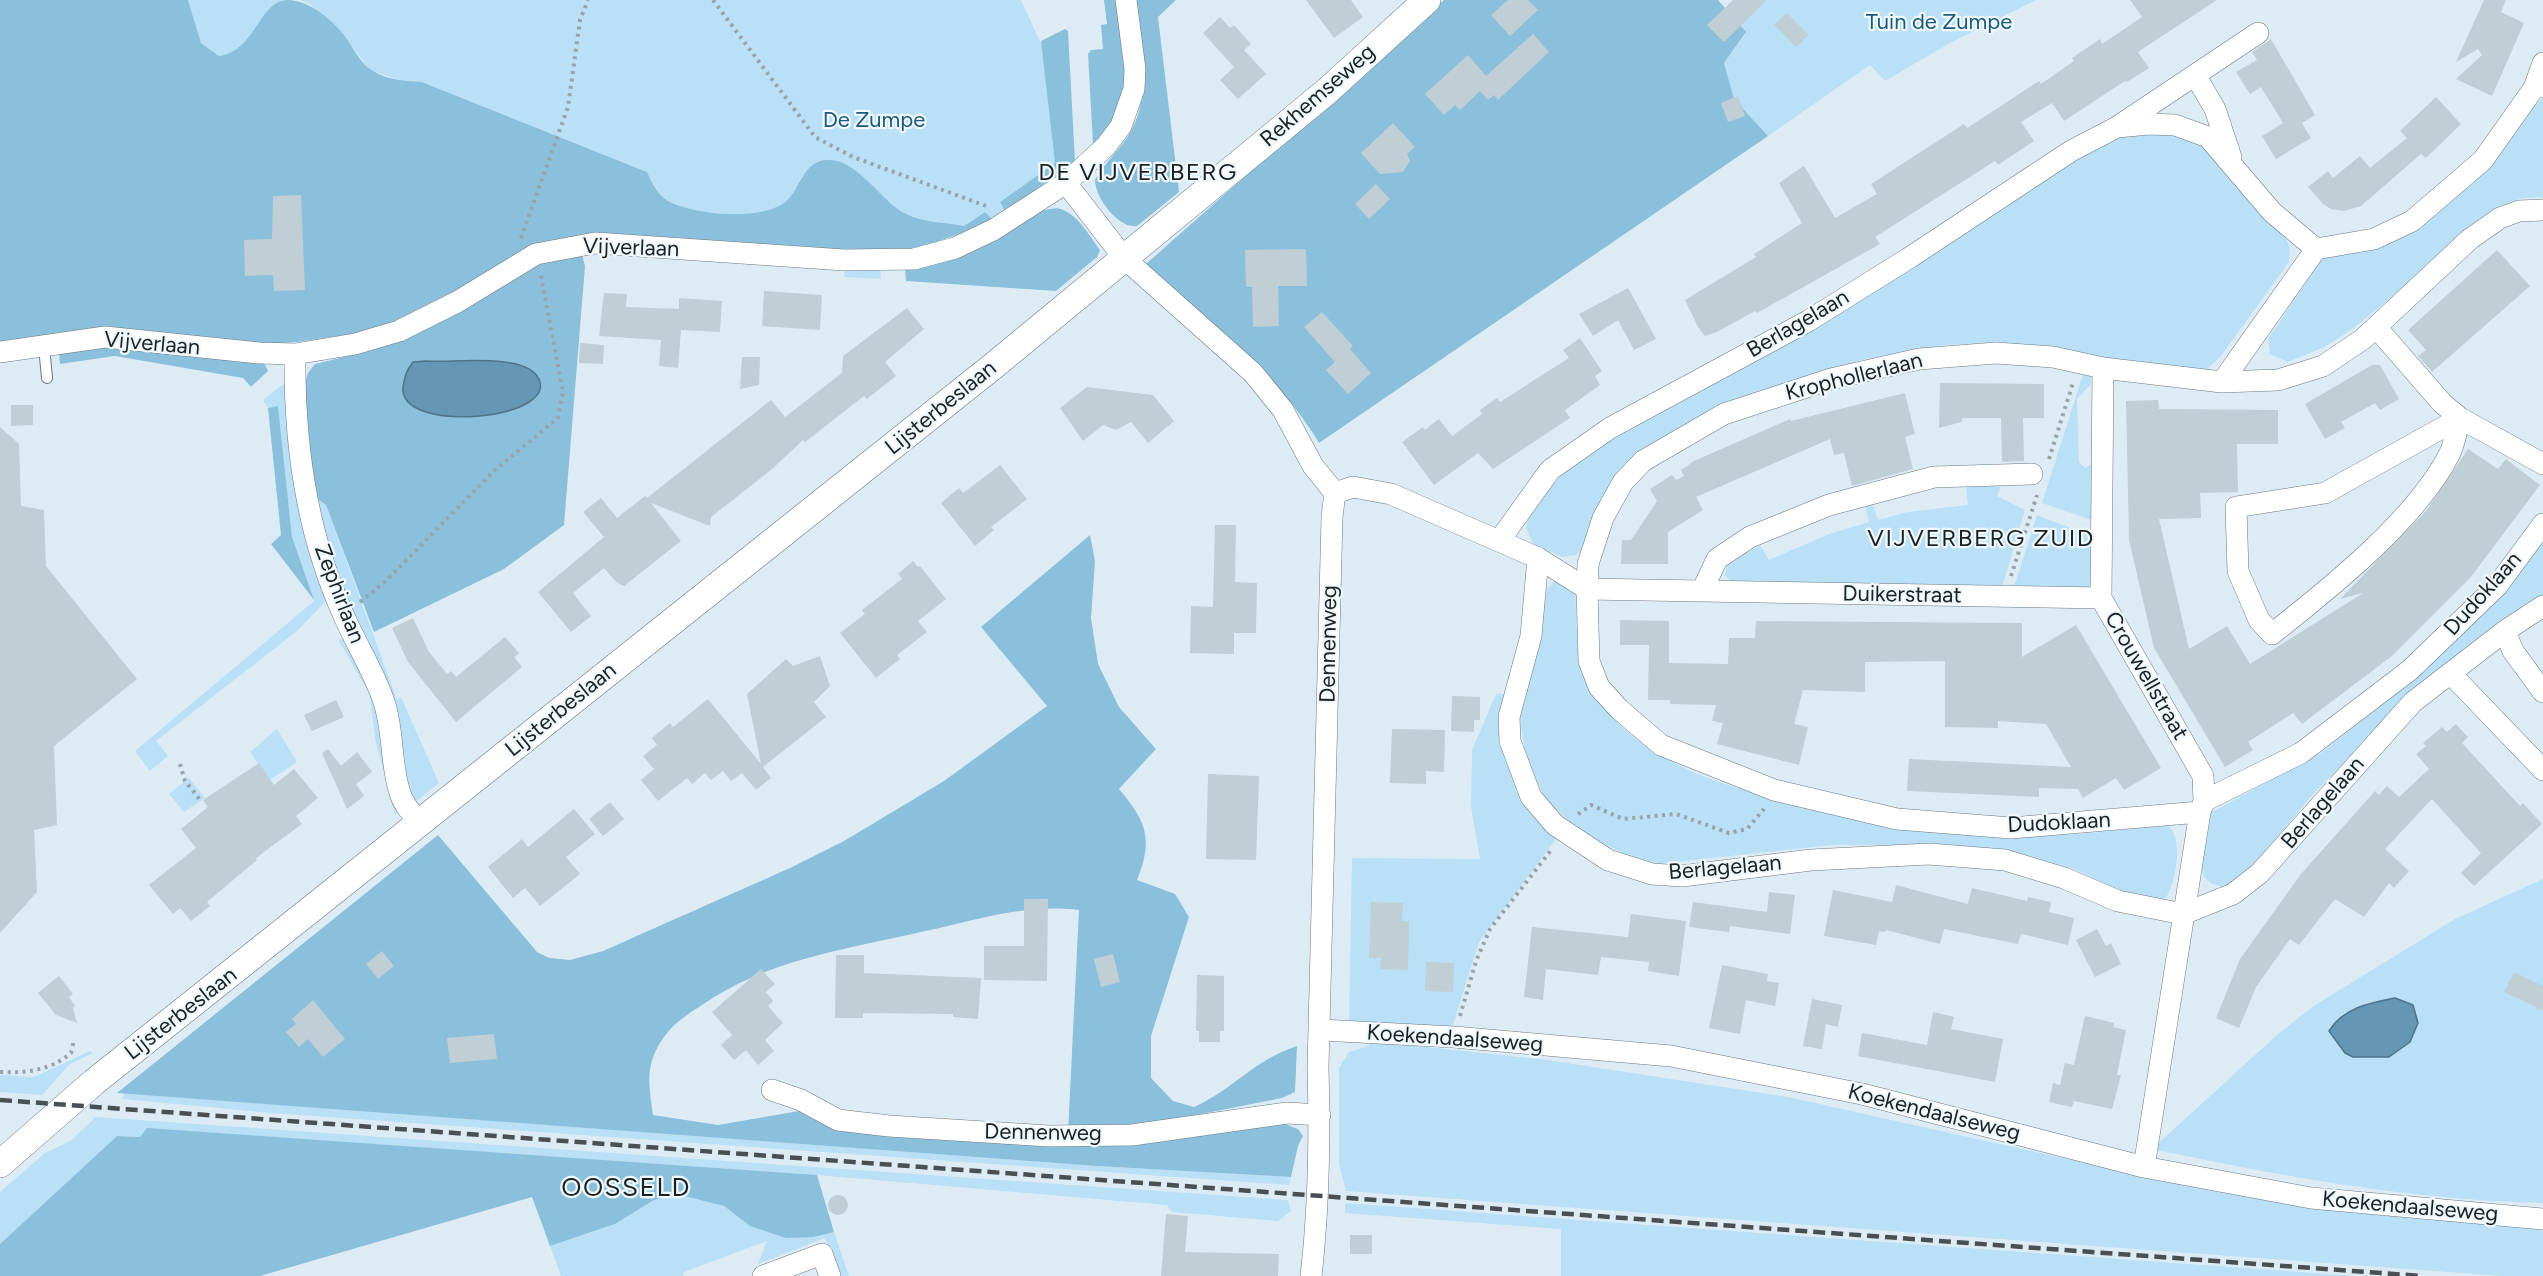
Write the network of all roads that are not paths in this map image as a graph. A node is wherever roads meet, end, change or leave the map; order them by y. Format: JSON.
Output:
{"nodes":[{"id":1,"x":1126,"y":0,"type":"edge"},
{"id":2,"x":1427,"y":0,"type":"edge"},
{"id":3,"x":2258,"y":33,"type":"dead end"},
{"id":4,"x":2543,"y":63,"type":"edge"},
{"id":5,"x":2194,"y":75,"type":"junction"},
{"id":6,"x":2539,"y":87,"type":"edge"},
{"id":7,"x":2117,"y":127,"type":"junction"},
{"id":8,"x":2233,"y":163,"type":"junction"},
{"id":9,"x":1066,"y":183,"type":"junction"},
{"id":10,"x":2543,"y":210,"type":"edge"},
{"id":11,"x":2316,"y":249,"type":"junction"},
{"id":12,"x":1124,"y":258,"type":"junction"},
{"id":13,"x":2376,"y":327,"type":"junction"},
{"id":14,"x":44,"y":346,"type":"junction"},
{"id":15,"x":0,"y":352,"type":"edge"},
{"id":16,"x":295,"y":354,"type":"junction"},
{"id":17,"x":2103,"y":368,"type":"junction"},
{"id":18,"x":47,"y":378,"type":"dead end"},
{"id":19,"x":2222,"y":382,"type":"junction"},
{"id":20,"x":2460,"y":418,"type":"junction"},
{"id":21,"x":2543,"y":464,"type":"edge"},
{"id":22,"x":2032,"y":474,"type":"dead end"},
{"id":23,"x":1335,"y":493,"type":"junction"},
{"id":24,"x":2543,"y":524,"type":"edge"},
{"id":25,"x":1499,"y":541,"type":"junction"},
{"id":26,"x":1538,"y":558,"type":"junction"},
{"id":27,"x":1587,"y":589,"type":"junction"},
{"id":28,"x":1702,"y":591,"type":"junction"},
{"id":29,"x":2101,"y":598,"type":"junction"},
{"id":30,"x":2543,"y":606,"type":"edge"},
{"id":31,"x":2505,"y":632,"type":"junction"},
{"id":32,"x":2451,"y":674,"type":"junction"},
{"id":33,"x":2543,"y":692,"type":"edge"},
{"id":34,"x":2543,"y":770,"type":"edge"},
{"id":35,"x":2202,"y":806,"type":"junction"},
{"id":36,"x":420,"y":823,"type":"junction"},
{"id":37,"x":2183,"y":914,"type":"junction"},
{"id":38,"x":1321,"y":1030,"type":"junction"},
{"id":39,"x":772,"y":1090,"type":"dead end"},
{"id":40,"x":1320,"y":1115,"type":"junction"},
{"id":41,"x":0,"y":1164,"type":"edge"},
{"id":42,"x":2144,"y":1167,"type":"junction"},
{"id":43,"x":2543,"y":1219,"type":"edge"},
{"id":44,"x":763,"y":1276,"type":"edge"},
{"id":45,"x":830,"y":1276,"type":"edge"},
{"id":46,"x":1311,"y":1276,"type":"edge"}],
"edges":[{"from":1,"to":9,"type":"street","name":"Vijverlaan"},
{"from":2,"to":12,"type":"street","name":"Rekhemseweg"},
{"from":3,"to":5,"type":"street","name":"Berlagelaan"},
{"from":4,"to":6,"type":"street"},
{"from":5,"to":7,"type":"street","name":"Berlagelaan"},
{"from":5,"to":8,"type":"street","name":"Berlagelaan"},
{"from":6,"to":11,"type":"street"},
{"from":7,"to":8,"type":"street","name":"Berlagelaan"},
{"from":7,"to":25,"type":"street","name":"Berlagelaan"},
{"from":8,"to":11,"type":"street","name":"Berlagelaan"},
{"from":9,"to":12,"type":"street"},
{"from":9,"to":16,"type":"street","name":"Vijverlaan"},
{"from":10,"to":13,"type":"street"},
{"from":11,"to":19,"type":"street"},
{"from":12,"to":23,"type":"street"},
{"from":12,"to":36,"type":"street","name":"Lijsterbeslaan"},
{"from":13,"to":19,"type":"street"},
{"from":13,"to":20,"type":"street"},
{"from":14,"to":15,"type":"street","name":"Vijverlaan"},
{"from":14,"to":16,"type":"street","name":"Vijverlaan"},
{"from":14,"to":18,"type":"lane"},
{"from":16,"to":36,"type":"street","name":"Zephirlaan"},
{"from":17,"to":19,"type":"street","name":"Krophollerlaan"},
{"from":17,"to":27,"type":"street","name":"Krophollerlaan"},
{"from":17,"to":29,"type":"street","name":"Crouwellstraat"},
{"from":20,"to":20,"type":"street"},
{"from":20,"to":21,"type":"street"},
{"from":22,"to":28,"type":"street"},
{"from":23,"to":25,"type":"street"},
{"from":23,"to":38,"type":"street","name":"Dennenweg"},
{"from":24,"to":35,"type":"street","name":"Dudoklaan"},
{"from":25,"to":26,"type":"street"},
{"from":26,"to":27,"type":"street"},
{"from":26,"to":37,"type":"street","name":"Berlagelaan"},
{"from":27,"to":28,"type":"street","name":"Duikerstraat"},
{"from":27,"to":35,"type":"street","name":"Dudoklaan"},
{"from":28,"to":29,"type":"street","name":"Duikerstraat"},
{"from":29,"to":35,"type":"street","name":"Crouwellstraat"},
{"from":30,"to":31,"type":"street","name":"Berlagelaan"},
{"from":31,"to":32,"type":"street","name":"Berlagelaan"},
{"from":31,"to":33,"type":"street"},
{"from":32,"to":34,"type":"street"},
{"from":32,"to":37,"type":"street","name":"Berlagelaan"},
{"from":35,"to":37,"type":"street"},
{"from":36,"to":41,"type":"street","name":"Lijsterbeslaan"},
{"from":37,"to":42,"type":"street"},
{"from":38,"to":40,"type":"street","name":"Dennenweg"},
{"from":38,"to":42,"type":"street","name":"Koekendaalseweg"},
{"from":39,"to":40,"type":"street","name":"Dennenweg"},
{"from":40,"to":46,"type":"street","name":"Dennenweg"},
{"from":42,"to":43,"type":"street","name":"Koekendaalseweg"},
{"from":44,"to":45,"type":"street"}]}
